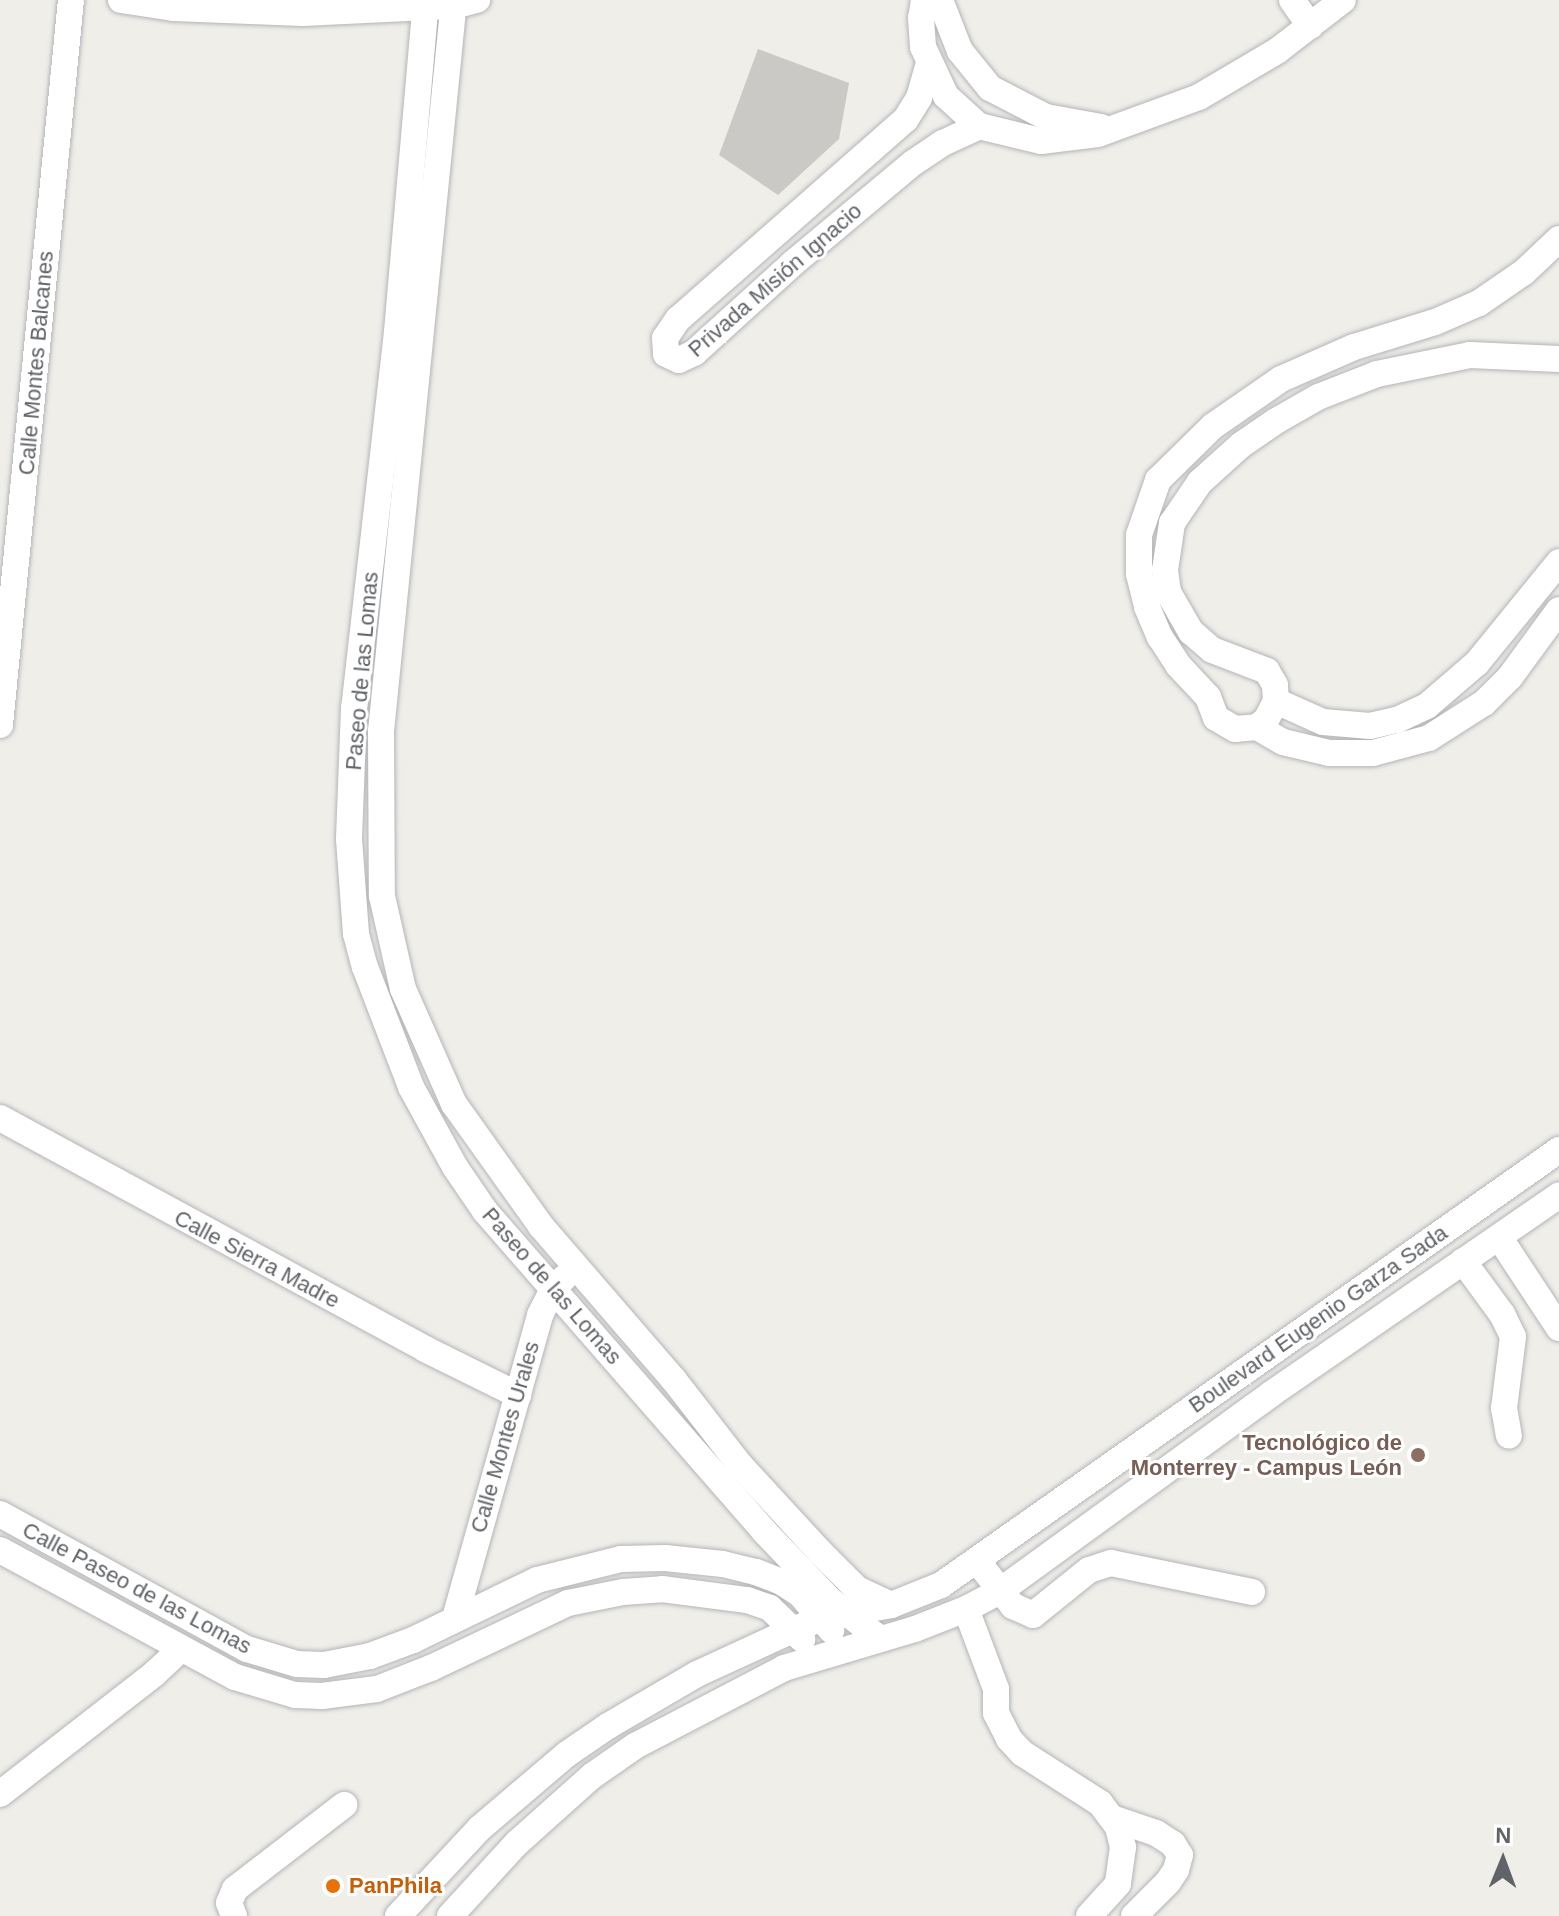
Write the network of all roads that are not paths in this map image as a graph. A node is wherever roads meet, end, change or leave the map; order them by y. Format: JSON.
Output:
{"nodes":[{"id":1,"x":71,"y":0,"type":"edge"},
{"id":2,"x":121,"y":0,"type":"edge"},
{"id":3,"x":924,"y":0,"type":"edge"},
{"id":4,"x":940,"y":0,"type":"edge"},
{"id":5,"x":1292,"y":0,"type":"edge"},
{"id":6,"x":1343,"y":0,"type":"edge"},
{"id":7,"x":462,"y":2,"type":"edge"},
{"id":8,"x":425,"y":4,"type":"edge"},
{"id":9,"x":1310,"y":26,"type":"junction"},
{"id":10,"x":929,"y":63,"type":"junction"},
{"id":11,"x":979,"y":126,"type":"junction"},
{"id":12,"x":1116,"y":127,"type":"junction"},
{"id":13,"x":1559,"y":239,"type":"edge"},
{"id":14,"x":1559,"y":359,"type":"edge"},
{"id":15,"x":1559,"y":562,"type":"edge"},
{"id":16,"x":1559,"y":610,"type":"edge"},
{"id":17,"x":374,"y":661,"type":"junction"},
{"id":18,"x":1236,"y":662,"type":"junction"},
{"id":19,"x":1208,"y":697,"type":"junction"},
{"id":20,"x":1276,"y":701,"type":"junction"},
{"id":21,"x":0,"y":725,"type":"edge"},
{"id":22,"x":1257,"y":727,"type":"junction"},
{"id":23,"x":0,"y":1118,"type":"edge"},
{"id":24,"x":1559,"y":1150,"type":"edge"},
{"id":25,"x":1559,"y":1195,"type":"edge"},
{"id":26,"x":1499,"y":1237,"type":"junction"},
{"id":27,"x":1463,"y":1261,"type":"junction"},
{"id":28,"x":575,"y":1267,"type":"junction"},
{"id":29,"x":554,"y":1288,"type":"junction"},
{"id":30,"x":1554,"y":1319,"type":"edge"},
{"id":31,"x":1512,"y":1333,"type":"junction"},
{"id":32,"x":518,"y":1395,"type":"junction"},
{"id":33,"x":1509,"y":1436,"type":"dead end"},
{"id":34,"x":0,"y":1514,"type":"edge"},
{"id":35,"x":0,"y":1550,"type":"edge"},
{"id":36,"x":665,"y":1558,"type":"junction"},
{"id":37,"x":977,"y":1561,"type":"junction"},
{"id":38,"x":662,"y":1589,"type":"junction"},
{"id":39,"x":1000,"y":1591,"type":"junction"},
{"id":40,"x":1252,"y":1592,"type":"dead end"},
{"id":41,"x":891,"y":1605,"type":"junction"},
{"id":42,"x":966,"y":1609,"type":"junction"},
{"id":43,"x":847,"y":1614,"type":"junction"},
{"id":44,"x":455,"y":1618,"type":"junction"},
{"id":45,"x":820,"y":1619,"type":"junction"},
{"id":46,"x":795,"y":1629,"type":"junction"},
{"id":47,"x":879,"y":1638,"type":"junction"},
{"id":48,"x":848,"y":1646,"type":"junction"},
{"id":49,"x":181,"y":1649,"type":"junction"},
{"id":50,"x":816,"y":1657,"type":"junction"},
{"id":51,"x":0,"y":1794,"type":"edge"},
{"id":52,"x":344,"y":1805,"type":"dead end"},
{"id":53,"x":1112,"y":1818,"type":"junction"},
{"id":54,"x":234,"y":1916,"type":"edge"},
{"id":55,"x":398,"y":1916,"type":"edge"},
{"id":56,"x":450,"y":1916,"type":"edge"},
{"id":57,"x":1089,"y":1916,"type":"edge"},
{"id":58,"x":1134,"y":1916,"type":"edge"}],
"edges":[{"from":1,"to":21,"type":"street","name":"Calle Montes Balcanes"},
{"from":2,"to":8,"type":"street"},
{"from":3,"to":10,"type":"street"},
{"from":4,"to":12,"type":"street"},
{"from":5,"to":9,"type":"street"},
{"from":6,"to":9,"type":"street"},
{"from":7,"to":8,"type":"street"},
{"from":7,"to":17,"type":"street","name":"Paseo de las Lomas"},
{"from":8,"to":17,"type":"street","name":"Paseo de las Lomas"},
{"from":9,"to":12,"type":"street"},
{"from":10,"to":11,"type":"street"},
{"from":10,"to":11,"type":"street","name":"Privada Misión Ignacio"},
{"from":11,"to":12,"type":"street"},
{"from":13,"to":19,"type":"street"},
{"from":14,"to":18,"type":"street"},
{"from":15,"to":20,"type":"street"},
{"from":16,"to":22,"type":"street"},
{"from":17,"to":28,"type":"street","name":"Paseo de las Lomas"},
{"from":17,"to":29,"type":"street","name":"Paseo de las Lomas"},
{"from":18,"to":19,"type":"street"},
{"from":18,"to":20,"type":"street"},
{"from":19,"to":22,"type":"street"},
{"from":20,"to":22,"type":"street"},
{"from":23,"to":32,"type":"street","name":"Calle Sierra Madre"},
{"from":24,"to":37,"type":"street","name":"Boulevard Eugenio Garza Sada"},
{"from":25,"to":26,"type":"street","name":"Boulevard Eugenio Garza Sada"},
{"from":26,"to":27,"type":"street","name":"Boulevard Eugenio Garza Sada"},
{"from":26,"to":30,"type":"street"},
{"from":27,"to":31,"type":"street"},
{"from":27,"to":39,"type":"street","name":"Boulevard Eugenio Garza Sada"},
{"from":28,"to":29,"type":"street","name":"Calle Montes Urales"},
{"from":28,"to":41,"type":"street","name":"Paseo de las Lomas"},
{"from":29,"to":32,"type":"street","name":"Calle Montes Urales"},
{"from":29,"to":43,"type":"street","name":"Paseo de las Lomas"},
{"from":30,"to":31,"type":"street"},
{"from":31,"to":33,"type":"street"},
{"from":32,"to":44,"type":"street","name":"Calle Montes Urales"},
{"from":34,"to":44,"type":"street","name":"Calle Paseo de las Lomas"},
{"from":35,"to":49,"type":"street","name":"Calle Paseo de las Lomas"},
{"from":36,"to":38,"type":"street"},
{"from":36,"to":44,"type":"street","name":"Calle Paseo de las Lomas"},
{"from":36,"to":45,"type":"street","name":"Calle Paseo de las Lomas"},
{"from":37,"to":39,"type":"street"},
{"from":37,"to":41,"type":"street","name":"Boulevard Eugenio Garza Sada"},
{"from":38,"to":46,"type":"street","name":"Calle Paseo de las Lomas"},
{"from":38,"to":49,"type":"street","name":"Calle Paseo de las Lomas"},
{"from":39,"to":40,"type":"street"},
{"from":39,"to":42,"type":"street","name":"Boulevard Eugenio Garza Sada"},
{"from":41,"to":43,"type":"street","name":"Boulevard Eugenio Garza Sada"},
{"from":42,"to":47,"type":"street","name":"Boulevard Eugenio Garza Sada"},
{"from":42,"to":53,"type":"street"},
{"from":43,"to":45,"type":"street","name":"Boulevard Eugenio Garza Sada"},
{"from":43,"to":47,"type":"street","name":"Paseo de las Lomas"},
{"from":45,"to":46,"type":"street","name":"Boulevard Eugenio Garza Sada"},
{"from":45,"to":48,"type":"street","name":"Calle Paseo de las Lomas"},
{"from":46,"to":50,"type":"street","name":"Calle Paseo de las Lomas"},
{"from":46,"to":55,"type":"street","name":"Boulevard Eugenio Garza Sada"},
{"from":47,"to":48,"type":"street","name":"Boulevard Eugenio Garza Sada"},
{"from":48,"to":50,"type":"street","name":"Boulevard Eugenio Garza Sada"},
{"from":49,"to":51,"type":"street"},
{"from":50,"to":56,"type":"street","name":"Boulevard Eugenio Garza Sada"},
{"from":52,"to":54,"type":"street"},
{"from":53,"to":57,"type":"street"},
{"from":53,"to":58,"type":"street"}]}
